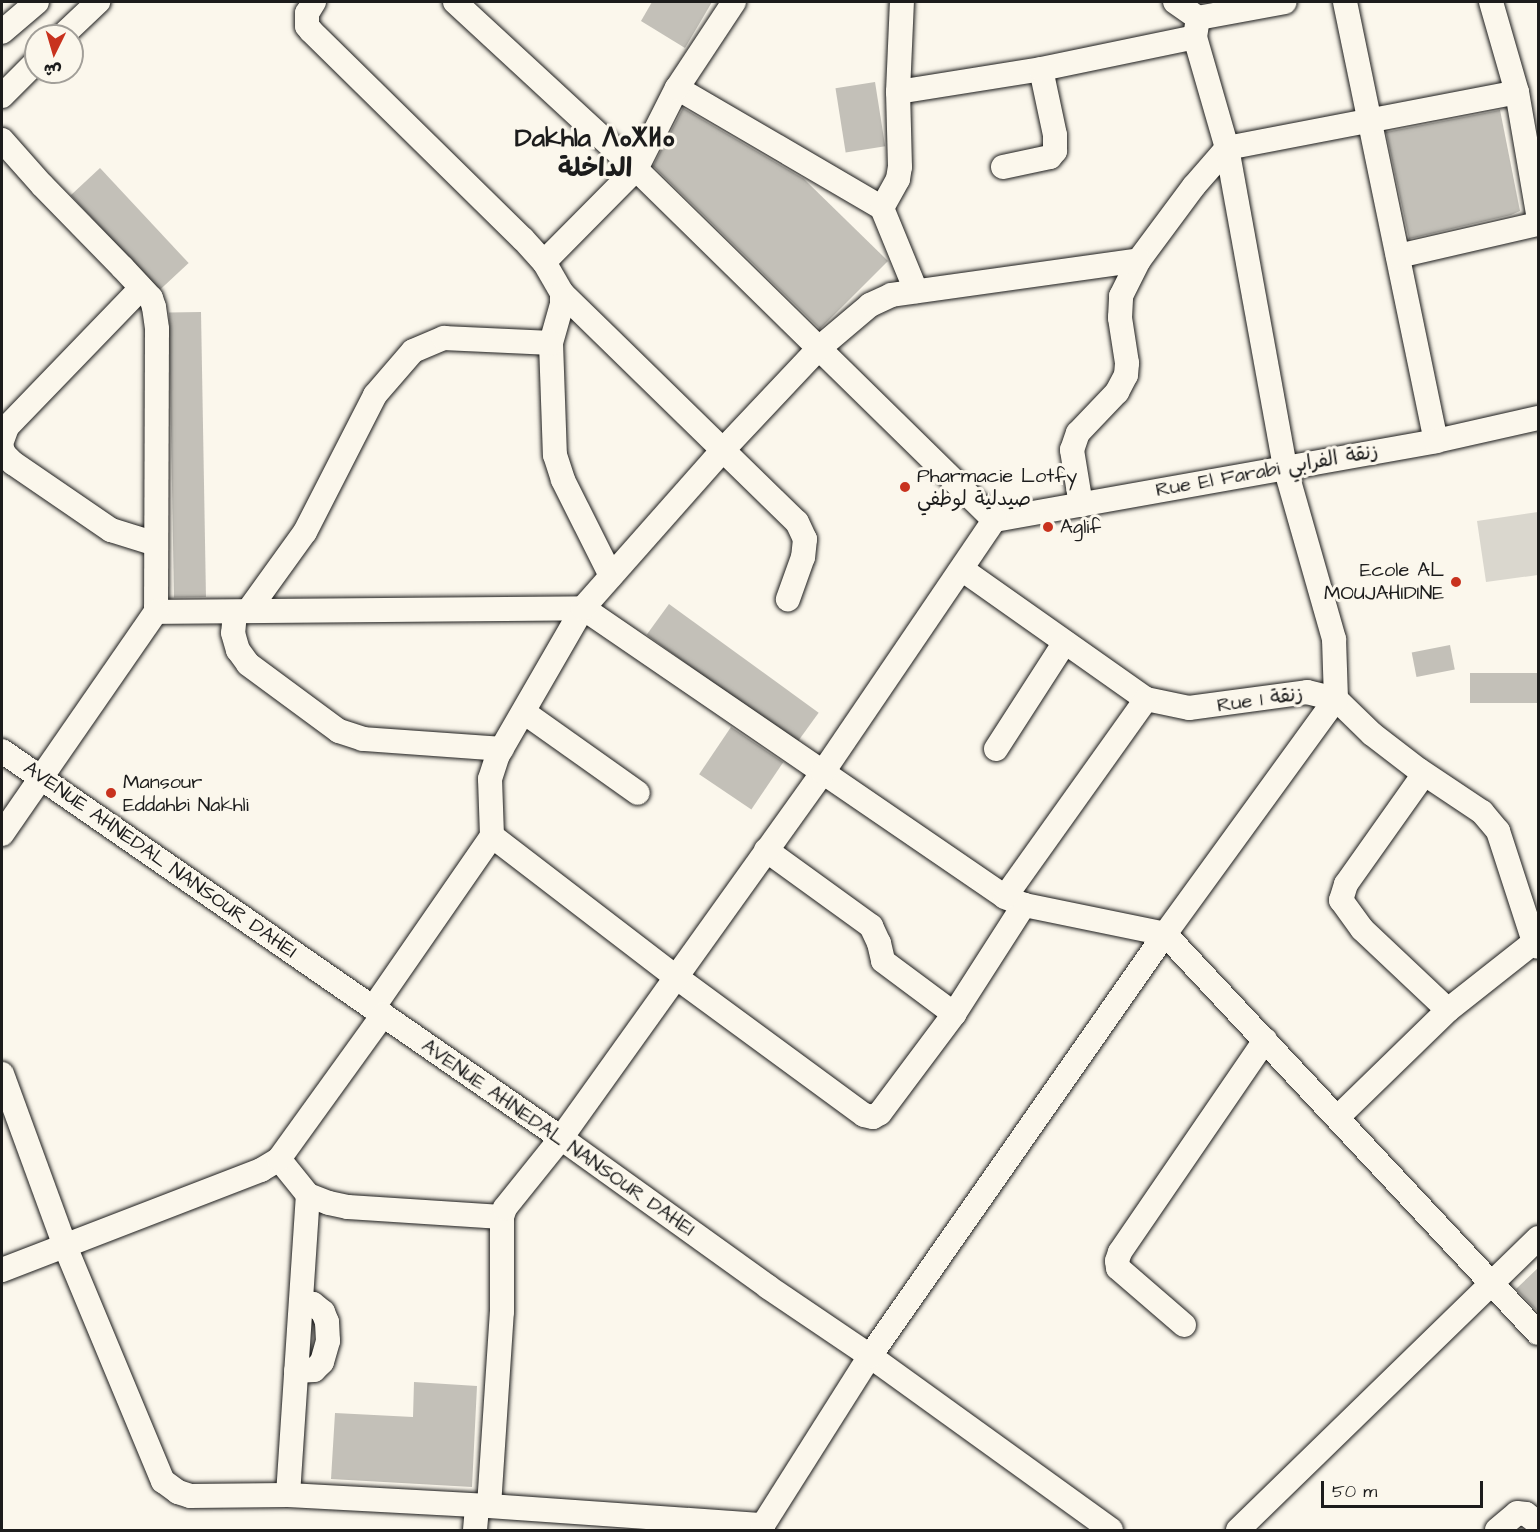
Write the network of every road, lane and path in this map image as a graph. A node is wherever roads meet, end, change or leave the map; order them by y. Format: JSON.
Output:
{"nodes":[{"id":1,"x":37,"y":2,"type":"edge"},
{"id":2,"x":98,"y":2,"type":"edge"},
{"id":3,"x":314,"y":2,"type":"edge"},
{"id":4,"x":734,"y":2,"type":"edge"},
{"id":5,"x":902,"y":2,"type":"edge"},
{"id":6,"x":1175,"y":2,"type":"edge"},
{"id":7,"x":1285,"y":2,"type":"edge"},
{"id":8,"x":1345,"y":2,"type":"edge"},
{"id":9,"x":1491,"y":2,"type":"edge"},
{"id":10,"x":461,"y":3,"type":"edge"},
{"id":11,"x":75,"y":24,"type":"edge"},
{"id":12,"x":1197,"y":27,"type":"junction"},
{"id":13,"x":2,"y":32,"type":"edge"},
{"id":14,"x":1041,"y":69,"type":"junction"},
{"id":15,"x":24,"y":74,"type":"edge"},
{"id":16,"x":677,"y":88,"type":"junction"},
{"id":17,"x":898,"y":92,"type":"junction"},
{"id":18,"x":1517,"y":92,"type":"junction"},
{"id":19,"x":2,"y":96,"type":"edge"},
{"id":20,"x":1370,"y":122,"type":"junction"},
{"id":21,"x":2,"y":140,"type":"edge"},
{"id":22,"x":1227,"y":147,"type":"junction"},
{"id":23,"x":1004,"y":167,"type":"dead end"},
{"id":24,"x":636,"y":169,"type":"junction"},
{"id":25,"x":1536,"y":186,"type":"edge"},
{"id":26,"x":882,"y":208,"type":"junction"},
{"id":27,"x":1539,"y":214,"type":"edge"},
{"id":28,"x":1539,"y":224,"type":"edge"},
{"id":29,"x":1398,"y":256,"type":"junction"},
{"id":30,"x":1139,"y":260,"type":"junction"},
{"id":31,"x":544,"y":262,"type":"junction"},
{"id":32,"x":141,"y":288,"type":"junction"},
{"id":33,"x":916,"y":291,"type":"junction"},
{"id":34,"x":562,"y":293,"type":"junction"},
{"id":35,"x":551,"y":343,"type":"junction"},
{"id":36,"x":818,"y":349,"type":"junction"},
{"id":37,"x":1539,"y":418,"type":"edge"},
{"id":38,"x":2,"y":441,"type":"edge"},
{"id":39,"x":1436,"y":441,"type":"junction"},
{"id":40,"x":2,"y":448,"type":"edge"},
{"id":41,"x":722,"y":451,"type":"junction"},
{"id":42,"x":1285,"y":467,"type":"junction"},
{"id":43,"x":1082,"y":505,"type":"junction"},
{"id":44,"x":994,"y":520,"type":"junction"},
{"id":45,"x":156,"y":544,"type":"junction"},
{"id":46,"x":963,"y":570,"type":"junction"},
{"id":47,"x":611,"y":576,"type":"junction"},
{"id":48,"x":788,"y":599,"type":"dead end"},
{"id":49,"x":583,"y":608,"type":"junction"},
{"id":50,"x":241,"y":611,"type":"junction"},
{"id":51,"x":156,"y":612,"type":"junction"},
{"id":52,"x":1065,"y":642,"type":"junction"},
{"id":53,"x":1146,"y":699,"type":"junction"},
{"id":54,"x":1336,"y":699,"type":"junction"},
{"id":55,"x":525,"y":712,"type":"junction"},
{"id":56,"x":502,"y":748,"type":"junction"},
{"id":57,"x":996,"y":749,"type":"dead end"},
{"id":58,"x":2,"y":751,"type":"edge"},
{"id":59,"x":823,"y":772,"type":"junction"},
{"id":60,"x":1424,"y":774,"type":"junction"},
{"id":61,"x":40,"y":777,"type":"junction"},
{"id":62,"x":638,"y":793,"type":"dead end"},
{"id":63,"x":2,"y":834,"type":"edge"},
{"id":64,"x":492,"y":836,"type":"junction"},
{"id":65,"x":766,"y":850,"type":"junction"},
{"id":66,"x":1015,"y":901,"type":"junction"},
{"id":67,"x":1165,"y":934,"type":"junction"},
{"id":68,"x":1536,"y":944,"type":"edge"},
{"id":69,"x":676,"y":976,"type":"junction"},
{"id":70,"x":1448,"y":1010,"type":"junction"},
{"id":71,"x":378,"y":1012,"type":"junction"},
{"id":72,"x":954,"y":1014,"type":"junction"},
{"id":73,"x":1265,"y":1040,"type":"junction"},
{"id":74,"x":2,"y":1074,"type":"edge"},
{"id":75,"x":1338,"y":1117,"type":"junction"},
{"id":76,"x":561,"y":1138,"type":"junction"},
{"id":77,"x":279,"y":1159,"type":"junction"},
{"id":78,"x":308,"y":1195,"type":"junction"},
{"id":79,"x":502,"y":1217,"type":"junction"},
{"id":80,"x":1539,"y":1238,"type":"edge"},
{"id":81,"x":65,"y":1246,"type":"junction"},
{"id":82,"x":2,"y":1270,"type":"edge"},
{"id":83,"x":1491,"y":1284,"type":"junction"},
{"id":84,"x":1184,"y":1325,"type":"dead end"},
{"id":85,"x":1539,"y":1334,"type":"edge"},
{"id":86,"x":870,"y":1356,"type":"junction"},
{"id":87,"x":288,"y":1495,"type":"junction"},
{"id":88,"x":483,"y":1506,"type":"junction"},
{"id":89,"x":1539,"y":1523,"type":"edge"},
{"id":90,"x":719,"y":1526,"type":"edge"},
{"id":91,"x":763,"y":1528,"type":"edge"},
{"id":92,"x":476,"y":1530,"type":"edge"},
{"id":93,"x":1112,"y":1530,"type":"edge"},
{"id":94,"x":1238,"y":1530,"type":"edge"},
{"id":95,"x":1497,"y":1530,"type":"edge"}],
"edges":[{"from":1,"to":13,"type":"street"},
{"from":2,"to":11,"type":"street"},
{"from":3,"to":31,"type":"street"},
{"from":4,"to":16,"type":"street"},
{"from":5,"to":17,"type":"street"},
{"from":6,"to":12,"type":"street"},
{"from":7,"to":12,"type":"street"},
{"from":8,"to":20,"type":"street"},
{"from":9,"to":18,"type":"street"},
{"from":10,"to":24,"type":"street"},
{"from":12,"to":14,"type":"street"},
{"from":12,"to":22,"type":"street"},
{"from":14,"to":17,"type":"street"},
{"from":14,"to":23,"type":"street"},
{"from":15,"to":19,"type":"street"},
{"from":16,"to":24,"type":"street"},
{"from":16,"to":26,"type":"street"},
{"from":17,"to":26,"type":"street"},
{"from":18,"to":20,"type":"street"},
{"from":18,"to":25,"type":"street"},
{"from":20,"to":22,"type":"street"},
{"from":20,"to":29,"type":"street"},
{"from":21,"to":32,"type":"street"},
{"from":22,"to":30,"type":"street"},
{"from":22,"to":42,"type":"street"},
{"from":24,"to":31,"type":"street"},
{"from":24,"to":36,"type":"street"},
{"from":25,"to":27,"type":"street"},
{"from":26,"to":33,"type":"street"},
{"from":28,"to":29,"type":"street"},
{"from":29,"to":39,"type":"street"},
{"from":30,"to":33,"type":"street"},
{"from":30,"to":43,"type":"street"},
{"from":31,"to":34,"type":"street"},
{"from":32,"to":38,"type":"street"},
{"from":32,"to":45,"type":"street"},
{"from":33,"to":36,"type":"street"},
{"from":34,"to":35,"type":"street"},
{"from":34,"to":41,"type":"street"},
{"from":35,"to":47,"type":"street"},
{"from":35,"to":50,"type":"street"},
{"from":36,"to":41,"type":"street"},
{"from":36,"to":44,"type":"street"},
{"from":37,"to":39,"type":"street","name":"Rue El Farabi زنقة الفرابي"},
{"from":39,"to":42,"type":"street","name":"Rue El Farabi زنقة الفرابي"},
{"from":40,"to":45,"type":"street"},
{"from":41,"to":47,"type":"street"},
{"from":41,"to":48,"type":"street"},
{"from":42,"to":43,"type":"street","name":"Rue El Farabi زنقة الفرابي"},
{"from":42,"to":54,"type":"street"},
{"from":43,"to":44,"type":"street","name":"Rue El Farabi زنقة الفرابي"},
{"from":44,"to":46,"type":"street"},
{"from":45,"to":51,"type":"street"},
{"from":46,"to":52,"type":"street","name":"Rue 1 زنقة"},
{"from":46,"to":59,"type":"street"},
{"from":47,"to":49,"type":"street"},
{"from":49,"to":50,"type":"street"},
{"from":49,"to":55,"type":"street"},
{"from":49,"to":59,"type":"street"},
{"from":50,"to":51,"type":"street"},
{"from":50,"to":56,"type":"street"},
{"from":51,"to":61,"type":"street"},
{"from":52,"to":53,"type":"street","name":"Rue 1 زنقة"},
{"from":52,"to":57,"type":"street"},
{"from":53,"to":54,"type":"street","name":"Rue 1 زنقة"},
{"from":53,"to":66,"type":"street"},
{"from":54,"to":60,"type":"street"},
{"from":54,"to":67,"type":"street"},
{"from":55,"to":56,"type":"street"},
{"from":55,"to":62,"type":"street"},
{"from":56,"to":64,"type":"street"},
{"from":58,"to":61,"type":"street","name":"AVENUE AHNEDAL NANSOUR DAHEI"},
{"from":59,"to":65,"type":"street"},
{"from":59,"to":66,"type":"street"},
{"from":60,"to":68,"type":"street"},
{"from":60,"to":70,"type":"street"},
{"from":61,"to":63,"type":"street"},
{"from":61,"to":71,"type":"street","name":"AVENUE AHNEDAL NANSOUR DAHEI"},
{"from":64,"to":69,"type":"street"},
{"from":64,"to":71,"type":"street"},
{"from":65,"to":69,"type":"street"},
{"from":65,"to":72,"type":"street"},
{"from":66,"to":67,"type":"street"},
{"from":66,"to":72,"type":"street"},
{"from":67,"to":73,"type":"street"},
{"from":67,"to":86,"type":"street"},
{"from":68,"to":70,"type":"street"},
{"from":69,"to":72,"type":"street"},
{"from":69,"to":76,"type":"street"},
{"from":70,"to":75,"type":"street"},
{"from":71,"to":76,"type":"street","name":"AVENUE AHNEDAL NANSOUR DAHEI"},
{"from":71,"to":77,"type":"street"},
{"from":73,"to":75,"type":"street"},
{"from":73,"to":84,"type":"street"},
{"from":74,"to":81,"type":"street"},
{"from":75,"to":83,"type":"street"},
{"from":76,"to":79,"type":"street"},
{"from":76,"to":86,"type":"street","name":"AVENUE AHNEDAL NANSOUR DAHEI"},
{"from":77,"to":78,"type":"street"},
{"from":77,"to":81,"type":"street"},
{"from":78,"to":79,"type":"street"},
{"from":78,"to":87,"type":"street"},
{"from":79,"to":88,"type":"street"},
{"from":80,"to":83,"type":"street"},
{"from":81,"to":82,"type":"street"},
{"from":81,"to":87,"type":"street"},
{"from":83,"to":85,"type":"street"},
{"from":83,"to":94,"type":"street"},
{"from":86,"to":91,"type":"street"},
{"from":86,"to":93,"type":"street","name":"AVENUE AHNEDAL NANSOUR DAHEI"},
{"from":87,"to":88,"type":"street"},
{"from":88,"to":90,"type":"street"},
{"from":88,"to":92,"type":"street"},
{"from":89,"to":95,"type":"street"},
{"from":90,"to":91,"type":"street"}]}
